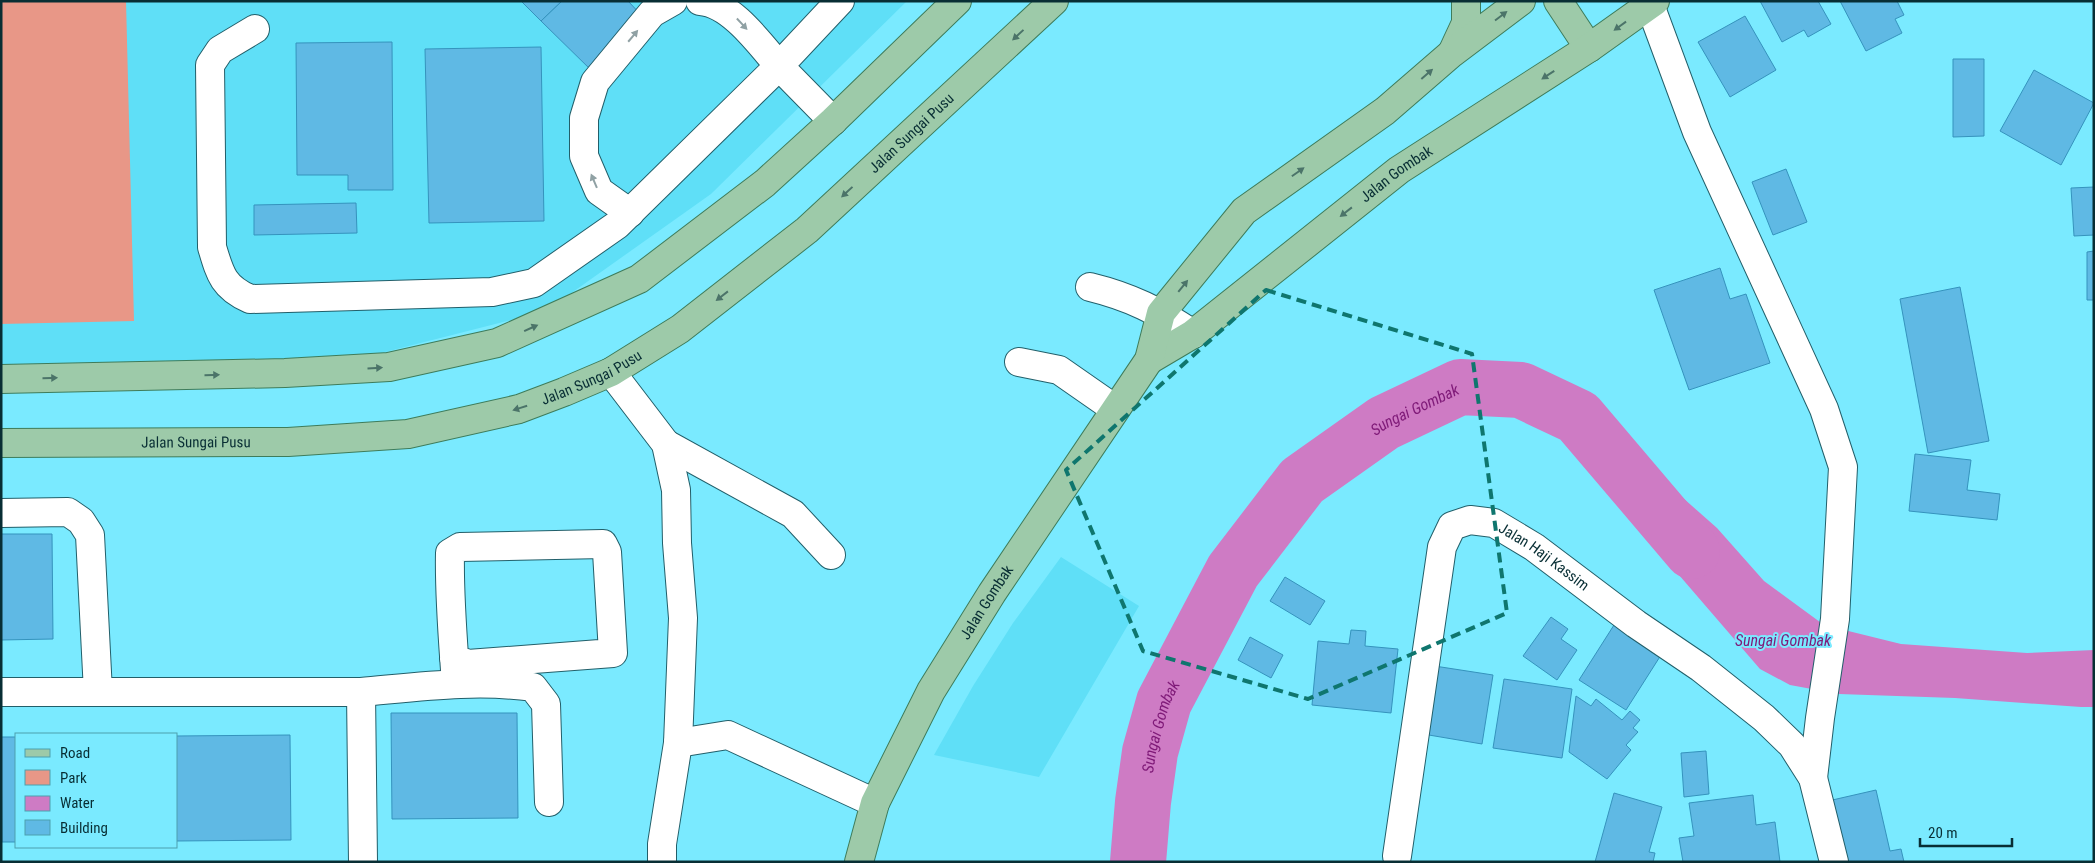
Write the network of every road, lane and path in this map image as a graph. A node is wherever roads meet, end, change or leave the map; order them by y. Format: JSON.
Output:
{"nodes":[{"id":1,"x":673,"y":1,"type":"edge"},
{"id":2,"x":700,"y":1,"type":"edge"},
{"id":3,"x":840,"y":1,"type":"edge"},
{"id":4,"x":958,"y":1,"type":"edge"},
{"id":5,"x":1054,"y":1,"type":"edge"},
{"id":6,"x":1466,"y":1,"type":"edge"},
{"id":7,"x":1521,"y":1,"type":"edge"},
{"id":8,"x":1558,"y":1,"type":"edge"},
{"id":9,"x":1651,"y":2,"type":"edge"},
{"id":10,"x":255,"y":29,"type":"dead end"},
{"id":11,"x":1590,"y":48,"type":"junction"},
{"id":12,"x":1452,"y":53,"type":"junction"},
{"id":13,"x":779,"y":66,"type":"junction"},
{"id":14,"x":832,"y":121,"type":"junction"},
{"id":15,"x":630,"y":213,"type":"junction"},
{"id":16,"x":1090,"y":287,"type":"dead end"},
{"id":17,"x":1162,"y":313,"type":"junction"},
{"id":18,"x":1193,"y":334,"type":"junction"},
{"id":19,"x":1149,"y":360,"type":"junction"},
{"id":20,"x":1019,"y":362,"type":"dead end"},
{"id":21,"x":611,"y":372,"type":"junction"},
{"id":22,"x":1,"y":379,"type":"edge"},
{"id":23,"x":1115,"y":409,"type":"junction"},
{"id":24,"x":1,"y":444,"type":"edge"},
{"id":25,"x":666,"y":444,"type":"junction"},
{"id":26,"x":1,"y":513,"type":"edge"},
{"id":27,"x":831,"y":556,"type":"dead end"},
{"id":28,"x":455,"y":671,"type":"junction"},
{"id":29,"x":1,"y":692,"type":"edge"},
{"id":30,"x":98,"y":692,"type":"junction"},
{"id":31,"x":360,"y":692,"type":"junction"},
{"id":32,"x":678,"y":743,"type":"junction"},
{"id":33,"x":1813,"y":778,"type":"junction"},
{"id":34,"x":550,"y":802,"type":"dead end"},
{"id":35,"x":875,"y":803,"type":"junction"},
{"id":36,"x":1397,"y":856,"type":"dead end"},
{"id":37,"x":363,"y":862,"type":"edge"},
{"id":38,"x":662,"y":862,"type":"edge"},
{"id":39,"x":859,"y":862,"type":"edge"},
{"id":40,"x":1834,"y":862,"type":"edge"}],
"edges":[{"from":15,"to":1,"type":"street","one_way":true},
{"from":2,"to":13,"type":"street","one_way":true},
{"from":3,"to":13,"type":"street"},
{"from":4,"to":14,"type":"main road"},
{"from":5,"to":21,"type":"main road","name":"Jalan Sungai Pusu","one_way":true},
{"from":6,"to":12,"type":"main road"},
{"from":12,"to":7,"type":"main road","name":"Jalan Gombak","one_way":true},
{"from":8,"to":11,"type":"main road"},
{"from":9,"to":11,"type":"main road","name":"Jalan Gombak","one_way":true},
{"from":9,"to":33,"type":"street"},
{"from":10,"to":15,"type":"street"},
{"from":11,"to":18,"type":"main road","name":"Jalan Gombak","one_way":true},
{"from":17,"to":12,"type":"main road","name":"Jalan Gombak","one_way":true},
{"from":13,"to":14,"type":"street"},
{"from":13,"to":15,"type":"street"},
{"from":22,"to":14,"type":"main road","one_way":true},
{"from":16,"to":17,"type":"street"},
{"from":17,"to":18,"type":"street"},
{"from":17,"to":19,"type":"main road","name":"Jalan Gombak"},
{"from":18,"to":19,"type":"main road","name":"Jalan Gombak"},
{"from":19,"to":23,"type":"main road","name":"Jalan Gombak"},
{"from":20,"to":23,"type":"street"},
{"from":21,"to":24,"type":"main road","name":"Jalan Sungai Pusu","one_way":true},
{"from":21,"to":25,"type":"street"},
{"from":23,"to":35,"type":"main road","name":"Jalan Gombak"},
{"from":25,"to":27,"type":"street"},
{"from":25,"to":32,"type":"street"},
{"from":26,"to":30,"type":"street"},
{"from":28,"to":28,"type":"street"},
{"from":28,"to":31,"type":"street"},
{"from":28,"to":34,"type":"street"},
{"from":29,"to":30,"type":"street"},
{"from":30,"to":31,"type":"street"},
{"from":31,"to":37,"type":"street"},
{"from":32,"to":35,"type":"street"},
{"from":32,"to":38,"type":"street"},
{"from":33,"to":36,"type":"street","name":"Jalan Haji Kassim"},
{"from":33,"to":40,"type":"street","name":"Jalan Haji Kassim"},
{"from":35,"to":39,"type":"main road","name":"Jalan Gombak"}]}
